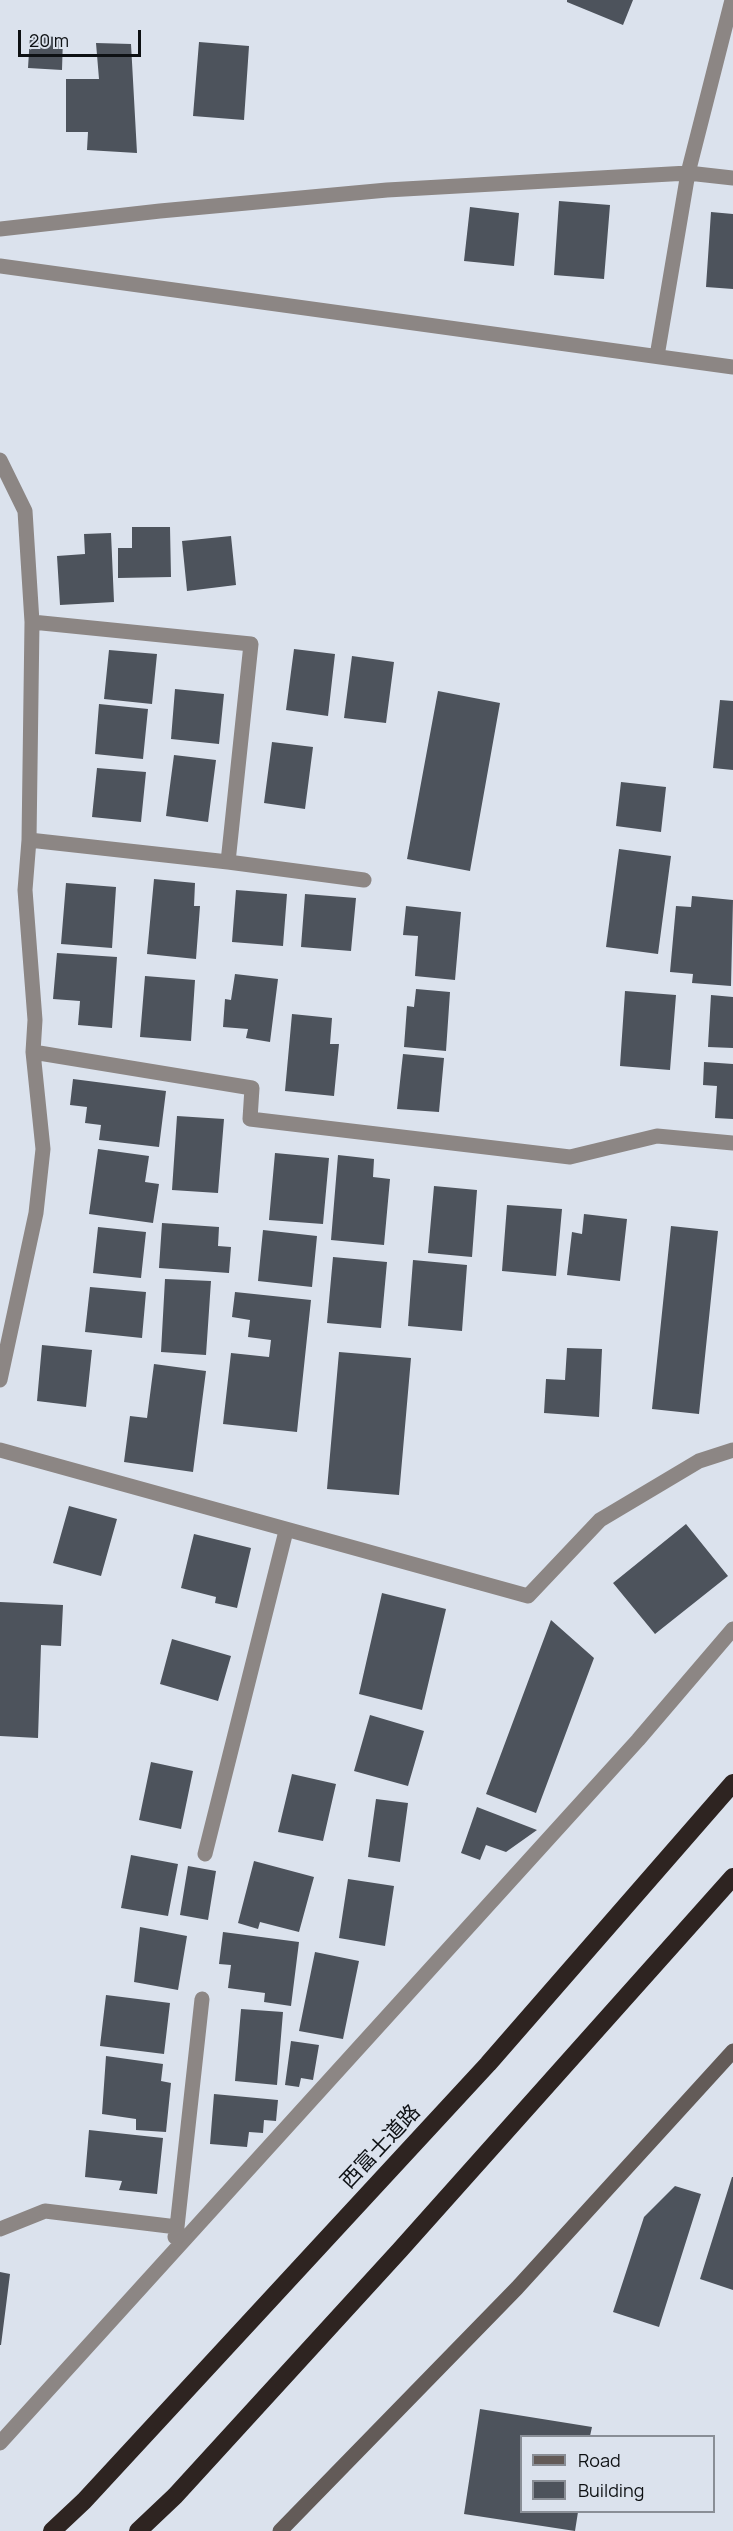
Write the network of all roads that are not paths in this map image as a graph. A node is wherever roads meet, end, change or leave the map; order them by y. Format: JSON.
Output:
{"nodes":[{"id":1,"x":732,"y":0,"type":"edge"},
{"id":2,"x":688,"y":173,"type":"junction"},
{"id":3,"x":733,"y":178,"type":"edge"},
{"id":4,"x":0,"y":229,"type":"edge"},
{"id":5,"x":0,"y":267,"type":"edge"},
{"id":6,"x":657,"y":356,"type":"junction"},
{"id":7,"x":733,"y":367,"type":"edge"},
{"id":8,"x":0,"y":460,"type":"edge"},
{"id":9,"x":32,"y":622,"type":"junction"},
{"id":10,"x":29,"y":840,"type":"junction"},
{"id":11,"x":228,"y":862,"type":"junction"},
{"id":12,"x":364,"y":880,"type":"dead end"},
{"id":13,"x":33,"y":1052,"type":"junction"},
{"id":14,"x":733,"y":1143,"type":"edge"},
{"id":15,"x":0,"y":1380,"type":"edge"},
{"id":16,"x":0,"y":1450,"type":"edge"},
{"id":17,"x":733,"y":1450,"type":"edge"},
{"id":18,"x":286,"y":1531,"type":"junction"},
{"id":19,"x":733,"y":1629,"type":"edge"},
{"id":20,"x":733,"y":1783,"type":"edge"},
{"id":21,"x":205,"y":1854,"type":"dead end"},
{"id":22,"x":733,"y":1877,"type":"edge"},
{"id":23,"x":202,"y":1999,"type":"dead end"},
{"id":24,"x":733,"y":2051,"type":"edge"},
{"id":25,"x":177,"y":2227,"type":"junction"},
{"id":26,"x":0,"y":2229,"type":"edge"},
{"id":27,"x":168,"y":2260,"type":"junction"},
{"id":28,"x":0,"y":2444,"type":"edge"},
{"id":29,"x":52,"y":2531,"type":"edge"},
{"id":30,"x":138,"y":2531,"type":"edge"},
{"id":31,"x":280,"y":2531,"type":"edge"}],
"edges":[{"from":1,"to":2,"type":"street"},
{"from":2,"to":3,"type":"street"},
{"from":2,"to":4,"type":"street"},
{"from":2,"to":6,"type":"street"},
{"from":5,"to":6,"type":"street"},
{"from":6,"to":7,"type":"street"},
{"from":8,"to":9,"type":"street"},
{"from":9,"to":10,"type":"street"},
{"from":9,"to":11,"type":"street"},
{"from":10,"to":11,"type":"street"},
{"from":10,"to":13,"type":"street"},
{"from":11,"to":12,"type":"street"},
{"from":13,"to":14,"type":"street"},
{"from":13,"to":15,"type":"street"},
{"from":16,"to":18,"type":"street"},
{"from":17,"to":18,"type":"street"},
{"from":18,"to":21,"type":"street"},
{"from":19,"to":27,"type":"street"},
{"from":20,"to":29,"type":"highway","name":"西富士道路"},
{"from":22,"to":30,"type":"highway"},
{"from":23,"to":25,"type":"street"},
{"from":24,"to":31,"type":"street"},
{"from":25,"to":26,"type":"street"},
{"from":25,"to":27,"type":"street"},
{"from":27,"to":28,"type":"street"}]}
